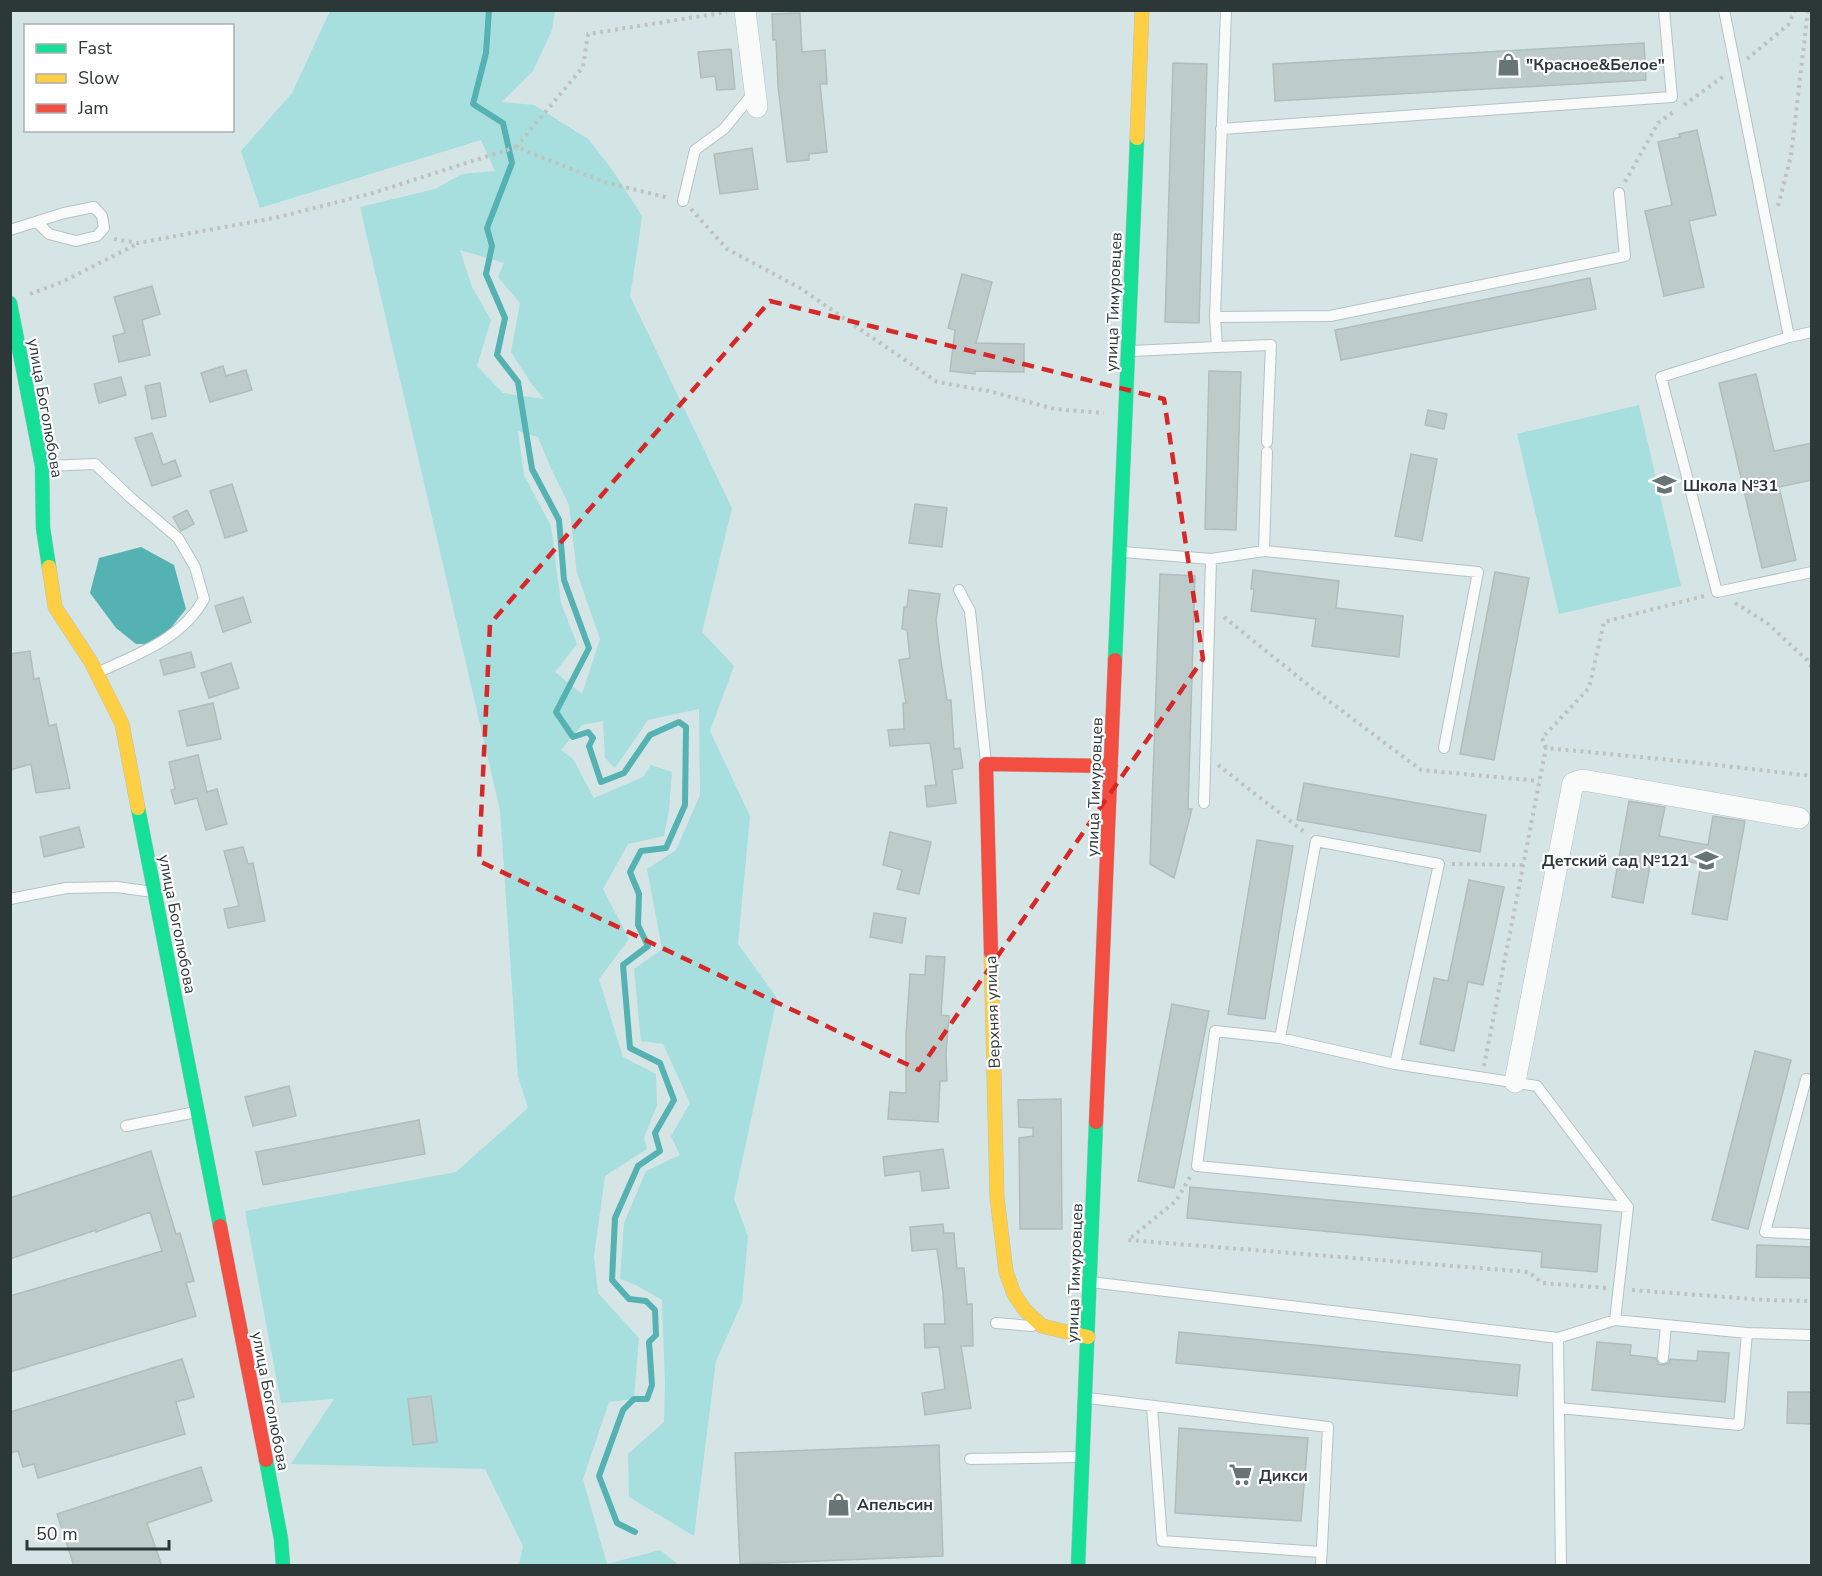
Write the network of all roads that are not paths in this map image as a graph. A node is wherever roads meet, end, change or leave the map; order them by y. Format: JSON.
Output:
{"nodes":[{"id":1,"x":744,"y":10,"type":"edge"},
{"id":2,"x":1142,"y":10,"type":"edge"},
{"id":3,"x":1226,"y":10,"type":"edge"},
{"id":4,"x":1664,"y":10,"type":"edge"},
{"id":5,"x":1724,"y":10,"type":"edge"},
{"id":6,"x":756,"y":99,"type":"joint"},
{"id":7,"x":1221,"y":129,"type":"junction"},
{"id":8,"x":1619,"y":193,"type":"road end"},
{"id":9,"x":683,"y":201,"type":"road end"},
{"id":10,"x":37,"y":222,"type":"junction"},
{"id":11,"x":10,"y":230,"type":"edge"},
{"id":12,"x":16,"y":300,"type":"edge"},
{"id":13,"x":1215,"y":317,"type":"junction"},
{"id":14,"x":1812,"y":332,"type":"edge"},
{"id":15,"x":1789,"y":337,"type":"junction"},
{"id":16,"x":1217,"y":347,"type":"junction"},
{"id":17,"x":1128,"y":351,"type":"junction"},
{"id":18,"x":42,"y":466,"type":"junction"},
{"id":19,"x":1264,"y":550,"type":"junction"},
{"id":20,"x":1120,"y":552,"type":"junction"},
{"id":21,"x":1211,"y":559,"type":"junction"},
{"id":22,"x":1812,"y":572,"type":"edge"},
{"id":23,"x":959,"y":590,"type":"dead end"},
{"id":24,"x":96,"y":673,"type":"junction"},
{"id":25,"x":1444,"y":748,"type":"dead end"},
{"id":26,"x":986,"y":764,"type":"junction"},
{"id":27,"x":1111,"y":766,"type":"junction"},
{"id":28,"x":1204,"y":803,"type":"dead end"},
{"id":29,"x":1799,"y":818,"type":"dead end"},
{"id":30,"x":155,"y":892,"type":"junction"},
{"id":31,"x":10,"y":899,"type":"edge"},
{"id":32,"x":1280,"y":1038,"type":"junction"},
{"id":33,"x":1395,"y":1064,"type":"junction"},
{"id":34,"x":1812,"y":1080,"type":"edge"},
{"id":35,"x":1515,"y":1082,"type":"junction"},
{"id":36,"x":198,"y":1112,"type":"junction"},
{"id":37,"x":126,"y":1126,"type":"dead end"},
{"id":38,"x":1628,"y":1207,"type":"junction"},
{"id":39,"x":1812,"y":1234,"type":"edge"},
{"id":40,"x":1090,"y":1282,"type":"junction"},
{"id":41,"x":1615,"y":1320,"type":"junction"},
{"id":42,"x":996,"y":1323,"type":"dead end"},
{"id":43,"x":1666,"y":1325,"type":"junction"},
{"id":44,"x":1042,"y":1326,"type":"junction"},
{"id":45,"x":1746,"y":1333,"type":"junction"},
{"id":46,"x":1812,"y":1335,"type":"edge"},
{"id":47,"x":1088,"y":1337,"type":"junction"},
{"id":48,"x":1558,"y":1338,"type":"junction"},
{"id":49,"x":1663,"y":1358,"type":"dead end"},
{"id":50,"x":1085,"y":1398,"type":"junction"},
{"id":51,"x":1152,"y":1406,"type":"junction"},
{"id":52,"x":1558,"y":1408,"type":"junction"},
{"id":53,"x":1083,"y":1456,"type":"junction"},
{"id":54,"x":970,"y":1459,"type":"dead end"},
{"id":55,"x":1321,"y":1552,"type":"junction"},
{"id":56,"x":283,"y":1566,"type":"edge"},
{"id":57,"x":1078,"y":1566,"type":"edge"},
{"id":58,"x":1321,"y":1566,"type":"edge"},
{"id":59,"x":1561,"y":1566,"type":"edge"}],
"edges":[{"from":1,"to":6,"type":"street"},
{"from":2,"to":17,"type":"street","name":"улица Тимуровцев"},
{"from":3,"to":7,"type":"lane"},
{"from":4,"to":7,"type":"lane"},
{"from":5,"to":15,"type":"lane"},
{"from":6,"to":9,"type":"lane"},
{"from":7,"to":13,"type":"lane"},
{"from":8,"to":13,"type":"lane"},
{"from":10,"to":10,"type":"lane"},
{"from":10,"to":11,"type":"lane"},
{"from":12,"to":18,"type":"street","name":"улица Боголюбова"},
{"from":13,"to":16,"type":"lane"},
{"from":14,"to":15,"type":"lane"},
{"from":15,"to":22,"type":"lane"},
{"from":16,"to":17,"type":"lane"},
{"from":16,"to":19,"type":"lane"},
{"from":17,"to":20,"type":"street","name":"улица Тимуровцев"},
{"from":18,"to":24,"type":"street","name":"улица Боголюбова"},
{"from":18,"to":24,"type":"lane"},
{"from":19,"to":21,"type":"lane"},
{"from":19,"to":25,"type":"lane"},
{"from":20,"to":21,"type":"lane"},
{"from":20,"to":27,"type":"street","name":"улица Тимуровцев"},
{"from":21,"to":28,"type":"lane"},
{"from":23,"to":26,"type":"lane"},
{"from":24,"to":30,"type":"street","name":"улица Боголюбова"},
{"from":26,"to":27,"type":"street"},
{"from":26,"to":44,"type":"street","name":"Верхняя улица"},
{"from":27,"to":40,"type":"street","name":"улица Тимуровцев"},
{"from":29,"to":35,"type":"street"},
{"from":30,"to":31,"type":"lane"},
{"from":30,"to":36,"type":"street","name":"улица Боголюбова"},
{"from":32,"to":33,"type":"lane"},
{"from":32,"to":33,"type":"lane"},
{"from":32,"to":38,"type":"lane"},
{"from":33,"to":35,"type":"lane"},
{"from":34,"to":39,"type":"lane"},
{"from":35,"to":38,"type":"lane"},
{"from":36,"to":37,"type":"lane"},
{"from":36,"to":56,"type":"street","name":"улица Боголюбова"},
{"from":38,"to":41,"type":"lane"},
{"from":40,"to":47,"type":"street","name":"улица Тимуровцев"},
{"from":40,"to":48,"type":"lane"},
{"from":41,"to":43,"type":"lane"},
{"from":41,"to":48,"type":"lane"},
{"from":42,"to":44,"type":"lane"},
{"from":43,"to":45,"type":"lane"},
{"from":43,"to":49,"type":"lane"},
{"from":44,"to":47,"type":"street"},
{"from":45,"to":46,"type":"lane"},
{"from":45,"to":52,"type":"lane"},
{"from":47,"to":50,"type":"street","name":"улица Тимуровцев"},
{"from":48,"to":52,"type":"lane"},
{"from":50,"to":51,"type":"lane"},
{"from":50,"to":53,"type":"street","name":"улица Тимуровцев"},
{"from":51,"to":55,"type":"lane"},
{"from":51,"to":55,"type":"lane"},
{"from":52,"to":59,"type":"lane"},
{"from":53,"to":54,"type":"lane"},
{"from":53,"to":57,"type":"street","name":"улица Тимуровцев"},
{"from":55,"to":58,"type":"lane"}]}
